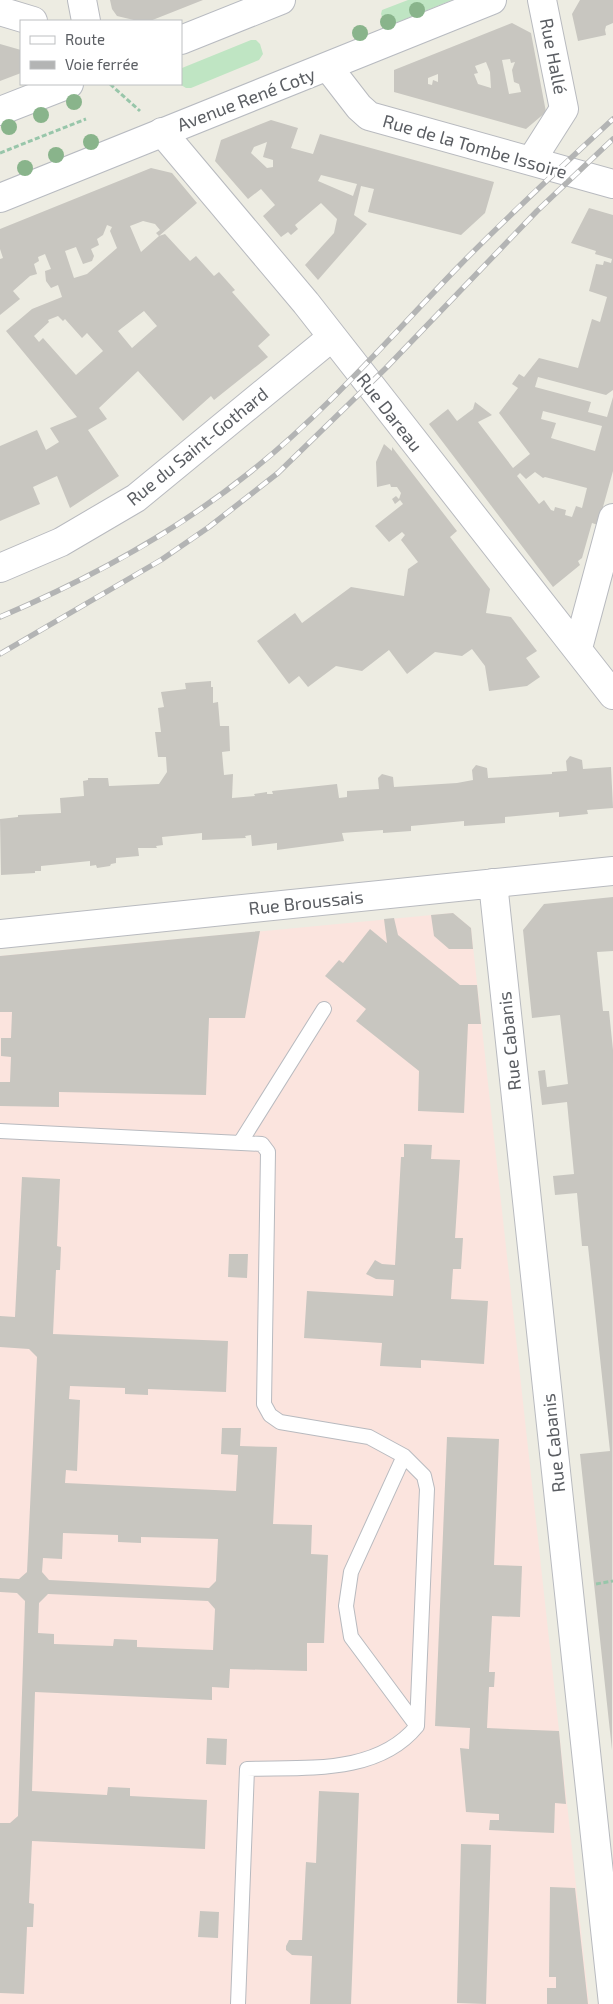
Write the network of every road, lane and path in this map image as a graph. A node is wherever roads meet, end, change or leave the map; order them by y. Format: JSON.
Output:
{"nodes":[{"id":1,"x":82,"y":0,"type":"edge"},
{"id":2,"x":281,"y":0,"type":"edge"},
{"id":3,"x":492,"y":0,"type":"edge"},
{"id":4,"x":542,"y":0,"type":"edge"},
{"id":5,"x":0,"y":11,"type":"edge"},
{"id":6,"x":30,"y":20,"type":"edge"},
{"id":7,"x":86,"y":20,"type":"edge"},
{"id":8,"x":182,"y":40,"type":"edge"},
{"id":9,"x":328,"y":67,"type":"junction"},
{"id":10,"x":67,"y":85,"type":"edge"},
{"id":11,"x":111,"y":85,"type":"edge"},
{"id":12,"x":0,"y":112,"type":"edge"},
{"id":13,"x":86,"y":119,"type":"dead end"},
{"id":14,"x":153,"y":123,"type":"junction"},
{"id":15,"x":0,"y":153,"type":"edge"},
{"id":16,"x":531,"y":162,"type":"junction"},
{"id":17,"x":613,"y":184,"type":"edge"},
{"id":18,"x":0,"y":198,"type":"edge"},
{"id":19,"x":332,"y":337,"type":"junction"},
{"id":20,"x":613,"y":518,"type":"edge"},
{"id":21,"x":0,"y":568,"type":"edge"},
{"id":22,"x":578,"y":648,"type":"junction"},
{"id":23,"x":613,"y":695,"type":"edge"},
{"id":24,"x":613,"y":871,"type":"edge"},
{"id":25,"x":492,"y":883,"type":"junction"},
{"id":26,"x":0,"y":934,"type":"edge"},
{"id":27,"x":324,"y":1009,"type":"dead end"},
{"id":28,"x":0,"y":1131,"type":"edge"},
{"id":29,"x":240,"y":1143,"type":"junction"},
{"id":30,"x":404,"y":1456,"type":"junction"},
{"id":31,"x":613,"y":1581,"type":"edge"},
{"id":32,"x":594,"y":1585,"type":"dead end"},
{"id":33,"x":417,"y":1726,"type":"junction"},
{"id":34,"x":238,"y":2004,"type":"edge"},
{"id":35,"x":613,"y":2004,"type":"edge"}],
"edges":[{"from":1,"to":7,"type":"street"},
{"from":2,"to":8,"type":"street"},
{"from":3,"to":9,"type":"street","name":"Avenue René Coty"},
{"from":4,"to":16,"type":"street","name":"Rue Hallé"},
{"from":5,"to":6,"type":"street"},
{"from":9,"to":14,"type":"street","name":"Avenue René Coty"},
{"from":9,"to":16,"type":"street","name":"Rue de la Tombe Issoire"},
{"from":10,"to":12,"type":"street"},
{"from":11,"to":14,"type":"path"},
{"from":13,"to":15,"type":"path"},
{"from":14,"to":18,"type":"street","name":"Avenue René Coty"},
{"from":14,"to":19,"type":"street","name":"Rue Dareau"},
{"from":16,"to":17,"type":"street","name":"Rue de la Tombe Issoire"},
{"from":19,"to":21,"type":"street","name":"Rue du Saint-Gothard"},
{"from":19,"to":22,"type":"street","name":"Rue Dareau"},
{"from":20,"to":22,"type":"street"},
{"from":22,"to":23,"type":"street","name":"Rue Dareau"},
{"from":24,"to":25,"type":"street","name":"Rue Broussais"},
{"from":25,"to":26,"type":"street","name":"Rue Broussais"},
{"from":25,"to":35,"type":"street","name":"Rue Cabanis"},
{"from":27,"to":29,"type":"lane"},
{"from":28,"to":29,"type":"lane"},
{"from":29,"to":30,"type":"lane"},
{"from":30,"to":33,"type":"lane"},
{"from":30,"to":33,"type":"lane"},
{"from":31,"to":32,"type":"path"},
{"from":33,"to":34,"type":"lane"}]}
